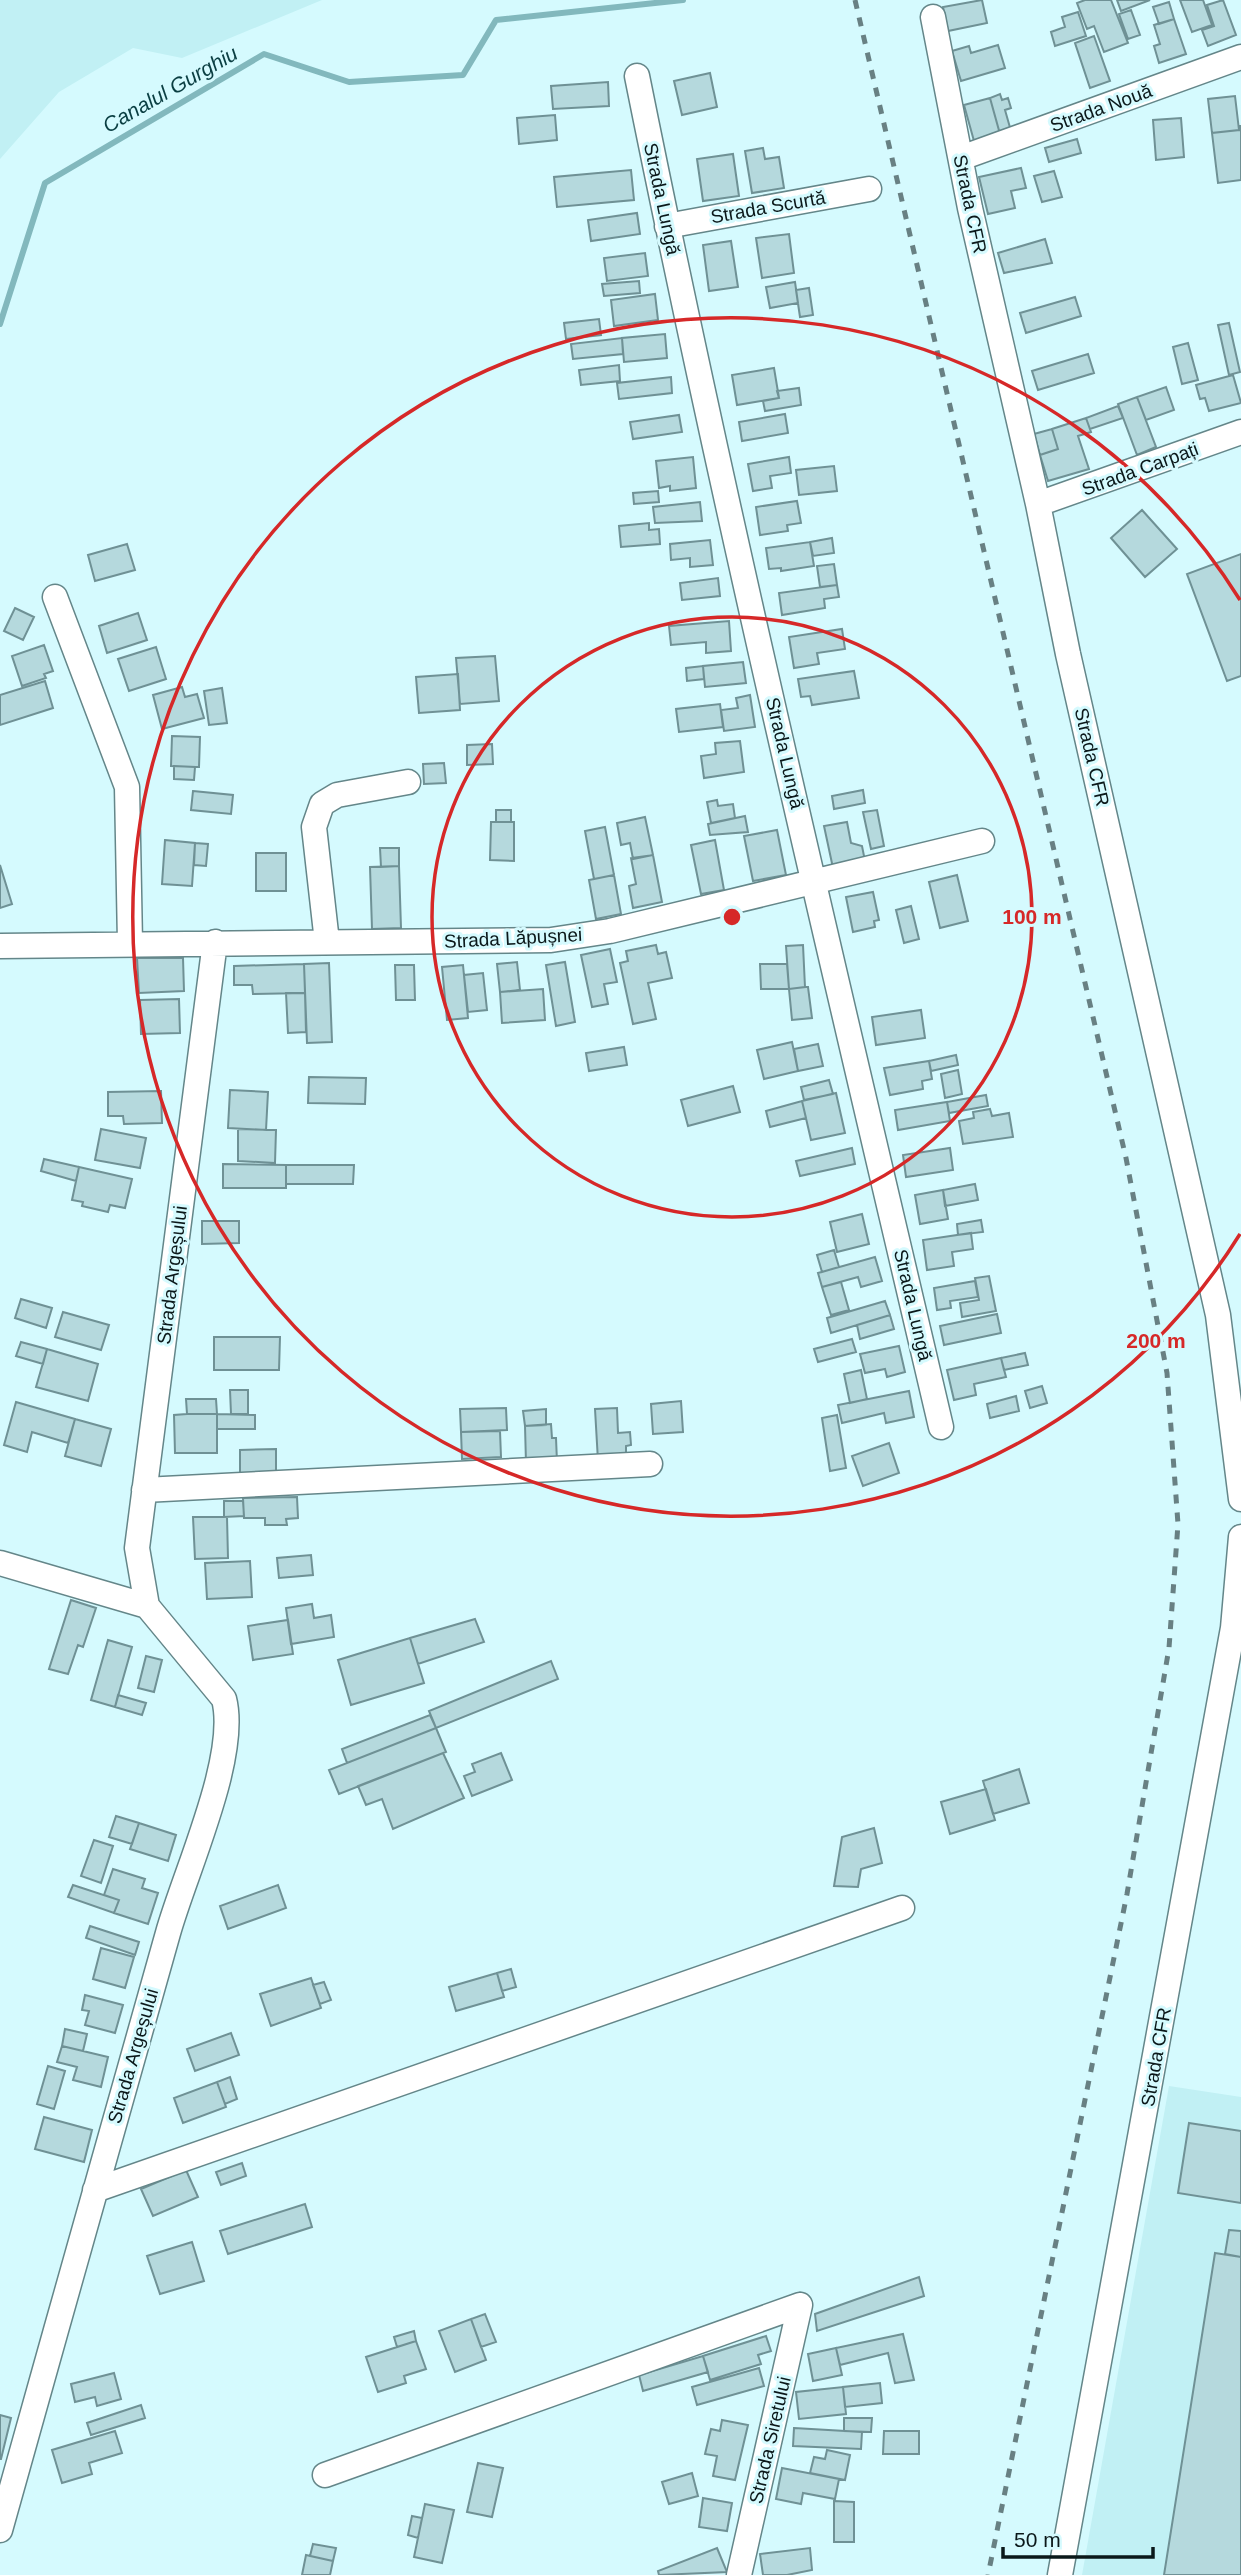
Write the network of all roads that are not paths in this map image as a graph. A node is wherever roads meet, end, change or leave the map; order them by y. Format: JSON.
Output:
{"nodes":[{"id":1,"x":933,"y":17,"type":"dead end"},
{"id":2,"x":1241,"y":58,"type":"edge"},
{"id":3,"x":638,"y":76,"type":"dead end"},
{"id":4,"x":961,"y":158,"type":"junction"},
{"id":5,"x":869,"y":189,"type":"dead end"},
{"id":6,"x":667,"y":226,"type":"junction"},
{"id":7,"x":1241,"y":432,"type":"edge"},
{"id":8,"x":1038,"y":504,"type":"junction"},
{"id":9,"x":55,"y":597,"type":"dead end"},
{"id":10,"x":408,"y":782,"type":"dead end"},
{"id":11,"x":982,"y":841,"type":"dead end"},
{"id":12,"x":814,"y":883,"type":"junction"},
{"id":13,"x":327,"y":942,"type":"junction"},
{"id":14,"x":130,"y":943,"type":"junction"},
{"id":15,"x":215,"y":943,"type":"junction"},
{"id":16,"x":0,"y":946,"type":"edge"},
{"id":17,"x":941,"y":1427,"type":"dead end"},
{"id":18,"x":650,"y":1464,"type":"dead end"},
{"id":19,"x":144,"y":1490,"type":"junction"},
{"id":20,"x":1241,"y":1499,"type":"edge"},
{"id":21,"x":1241,"y":1537,"type":"edge"},
{"id":22,"x":0,"y":1563,"type":"edge"},
{"id":23,"x":147,"y":1606,"type":"junction"},
{"id":24,"x":902,"y":1908,"type":"dead end"},
{"id":25,"x":95,"y":2190,"type":"junction"},
{"id":26,"x":325,"y":2474,"type":"dead end"},
{"id":27,"x":1,"y":2525,"type":"edge"},
{"id":28,"x":739,"y":2575,"type":"edge"},
{"id":29,"x":1060,"y":2575,"type":"edge"}],
"edges":[{"from":1,"to":4,"type":"street","name":"Strada CFR"},
{"from":2,"to":4,"type":"street","name":"Strada Nouă"},
{"from":3,"to":6,"type":"street","name":"Strada Lungă"},
{"from":4,"to":8,"type":"street","name":"Strada CFR"},
{"from":5,"to":6,"type":"street","name":"Strada Scurtă"},
{"from":6,"to":12,"type":"street","name":"Strada Lungă"},
{"from":7,"to":8,"type":"street","name":"Strada Carpați"},
{"from":8,"to":20,"type":"street","name":"Strada CFR"},
{"from":9,"to":14,"type":"street"},
{"from":10,"to":13,"type":"street"},
{"from":11,"to":12,"type":"street","name":"Strada Lăpușnei"},
{"from":12,"to":13,"type":"street","name":"Strada Lăpușnei"},
{"from":12,"to":17,"type":"street","name":"Strada Lungă"},
{"from":13,"to":15,"type":"street","name":"Strada Lăpușnei"},
{"from":14,"to":15,"type":"street","name":"Strada Lăpușnei"},
{"from":14,"to":16,"type":"street","name":"Strada Lăpușnei"},
{"from":15,"to":19,"type":"street","name":"Strada Argeșului"},
{"from":18,"to":19,"type":"street"},
{"from":19,"to":23,"type":"street","name":"Strada Argeșului"},
{"from":21,"to":29,"type":"street","name":"Strada CFR"},
{"from":22,"to":23,"type":"street"},
{"from":23,"to":25,"type":"street","name":"Strada Argeșului"},
{"from":24,"to":25,"type":"street"},
{"from":25,"to":27,"type":"street","name":"Strada Argeșului"},
{"from":26,"to":28,"type":"street","name":"Strada Siretului"}]}
